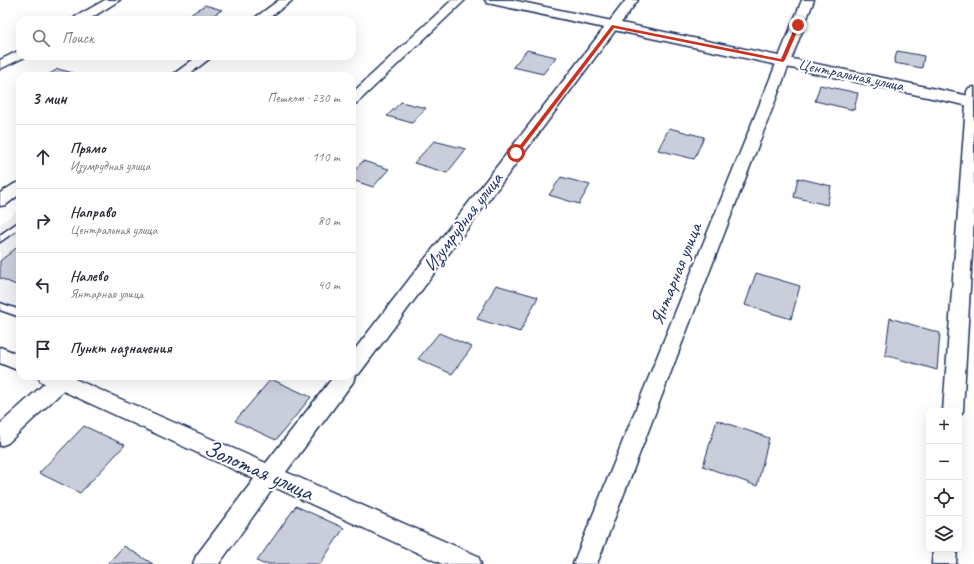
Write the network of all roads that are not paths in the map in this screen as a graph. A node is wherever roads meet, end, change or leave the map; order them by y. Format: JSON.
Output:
{"nodes":[{"id":1,"x":114,"y":0,"type":"edge"},
{"id":2,"x":287,"y":0,"type":"edge"},
{"id":3,"x":459,"y":0,"type":"edge"},
{"id":4,"x":492,"y":0,"type":"edge"},
{"id":5,"x":533,"y":0,"type":"edge"},
{"id":6,"x":632,"y":0,"type":"edge"},
{"id":7,"x":808,"y":0,"type":"edge"},
{"id":8,"x":86,"y":16,"type":"edge"},
{"id":9,"x":264,"y":16,"type":"edge"},
{"id":10,"x":616,"y":22,"type":"junction"},
{"id":11,"x":16,"y":56,"type":"edge"},
{"id":12,"x":785,"y":56,"type":"junction"},
{"id":13,"x":201,"y":60,"type":"edge"},
{"id":14,"x":0,"y":65,"type":"edge"},
{"id":15,"x":184,"y":72,"type":"edge"},
{"id":16,"x":356,"y":96,"type":"edge"},
{"id":17,"x":974,"y":96,"type":"edge"},
{"id":18,"x":16,"y":190,"type":"edge"},
{"id":19,"x":0,"y":201,"type":"edge"},
{"id":20,"x":16,"y":227,"type":"edge"},
{"id":21,"x":0,"y":239,"type":"edge"},
{"id":22,"x":0,"y":306,"type":"edge"},
{"id":23,"x":16,"y":312,"type":"edge"},
{"id":24,"x":0,"y":354,"type":"edge"},
{"id":25,"x":16,"y":362,"type":"edge"},
{"id":26,"x":356,"y":363,"type":"edge"},
{"id":27,"x":56,"y":380,"type":"edge"},
{"id":28,"x":62,"y":380,"type":"edge"},
{"id":29,"x":343,"y":380,"type":"edge"},
{"id":30,"x":953,"y":408,"type":"edge"},
{"id":31,"x":0,"y":437,"type":"edge"},
{"id":32,"x":270,"y":475,"type":"junction"},
{"id":33,"x":944,"y":552,"type":"edge"},
{"id":34,"x":205,"y":564,"type":"edge"},
{"id":35,"x":469,"y":564,"type":"edge"},
{"id":36,"x":584,"y":564,"type":"edge"},
{"id":37,"x":944,"y":564,"type":"edge"}],
"edges":[{"from":1,"to":8,"type":"street"},
{"from":2,"to":9,"type":"street"},
{"from":3,"to":16,"type":"street"},
{"from":4,"to":10,"type":"street","name":"Центральная улица"},
{"from":5,"to":10,"type":"street"},
{"from":6,"to":10,"type":"street","name":"Изумрудная улица"},
{"from":7,"to":12,"type":"street","name":"Янтарная улица"},
{"from":10,"to":12,"type":"street","name":"Центральная улица"},
{"from":10,"to":26,"type":"street","name":"Изумрудная улица"},
{"from":11,"to":14,"type":"street"},
{"from":12,"to":17,"type":"street","name":"Центральная улица"},
{"from":12,"to":36,"type":"street","name":"Янтарная улица"},
{"from":13,"to":15,"type":"street"},
{"from":17,"to":30,"type":"street"},
{"from":18,"to":19,"type":"street"},
{"from":20,"to":21,"type":"lane"},
{"from":22,"to":23,"type":"lane"},
{"from":24,"to":25,"type":"street"},
{"from":27,"to":31,"type":"street"},
{"from":28,"to":32,"type":"street","name":"Золотая улица"},
{"from":29,"to":32,"type":"street"},
{"from":32,"to":34,"type":"street"},
{"from":32,"to":35,"type":"street","name":"Золотая улица"},
{"from":33,"to":37,"type":"street"}]}
